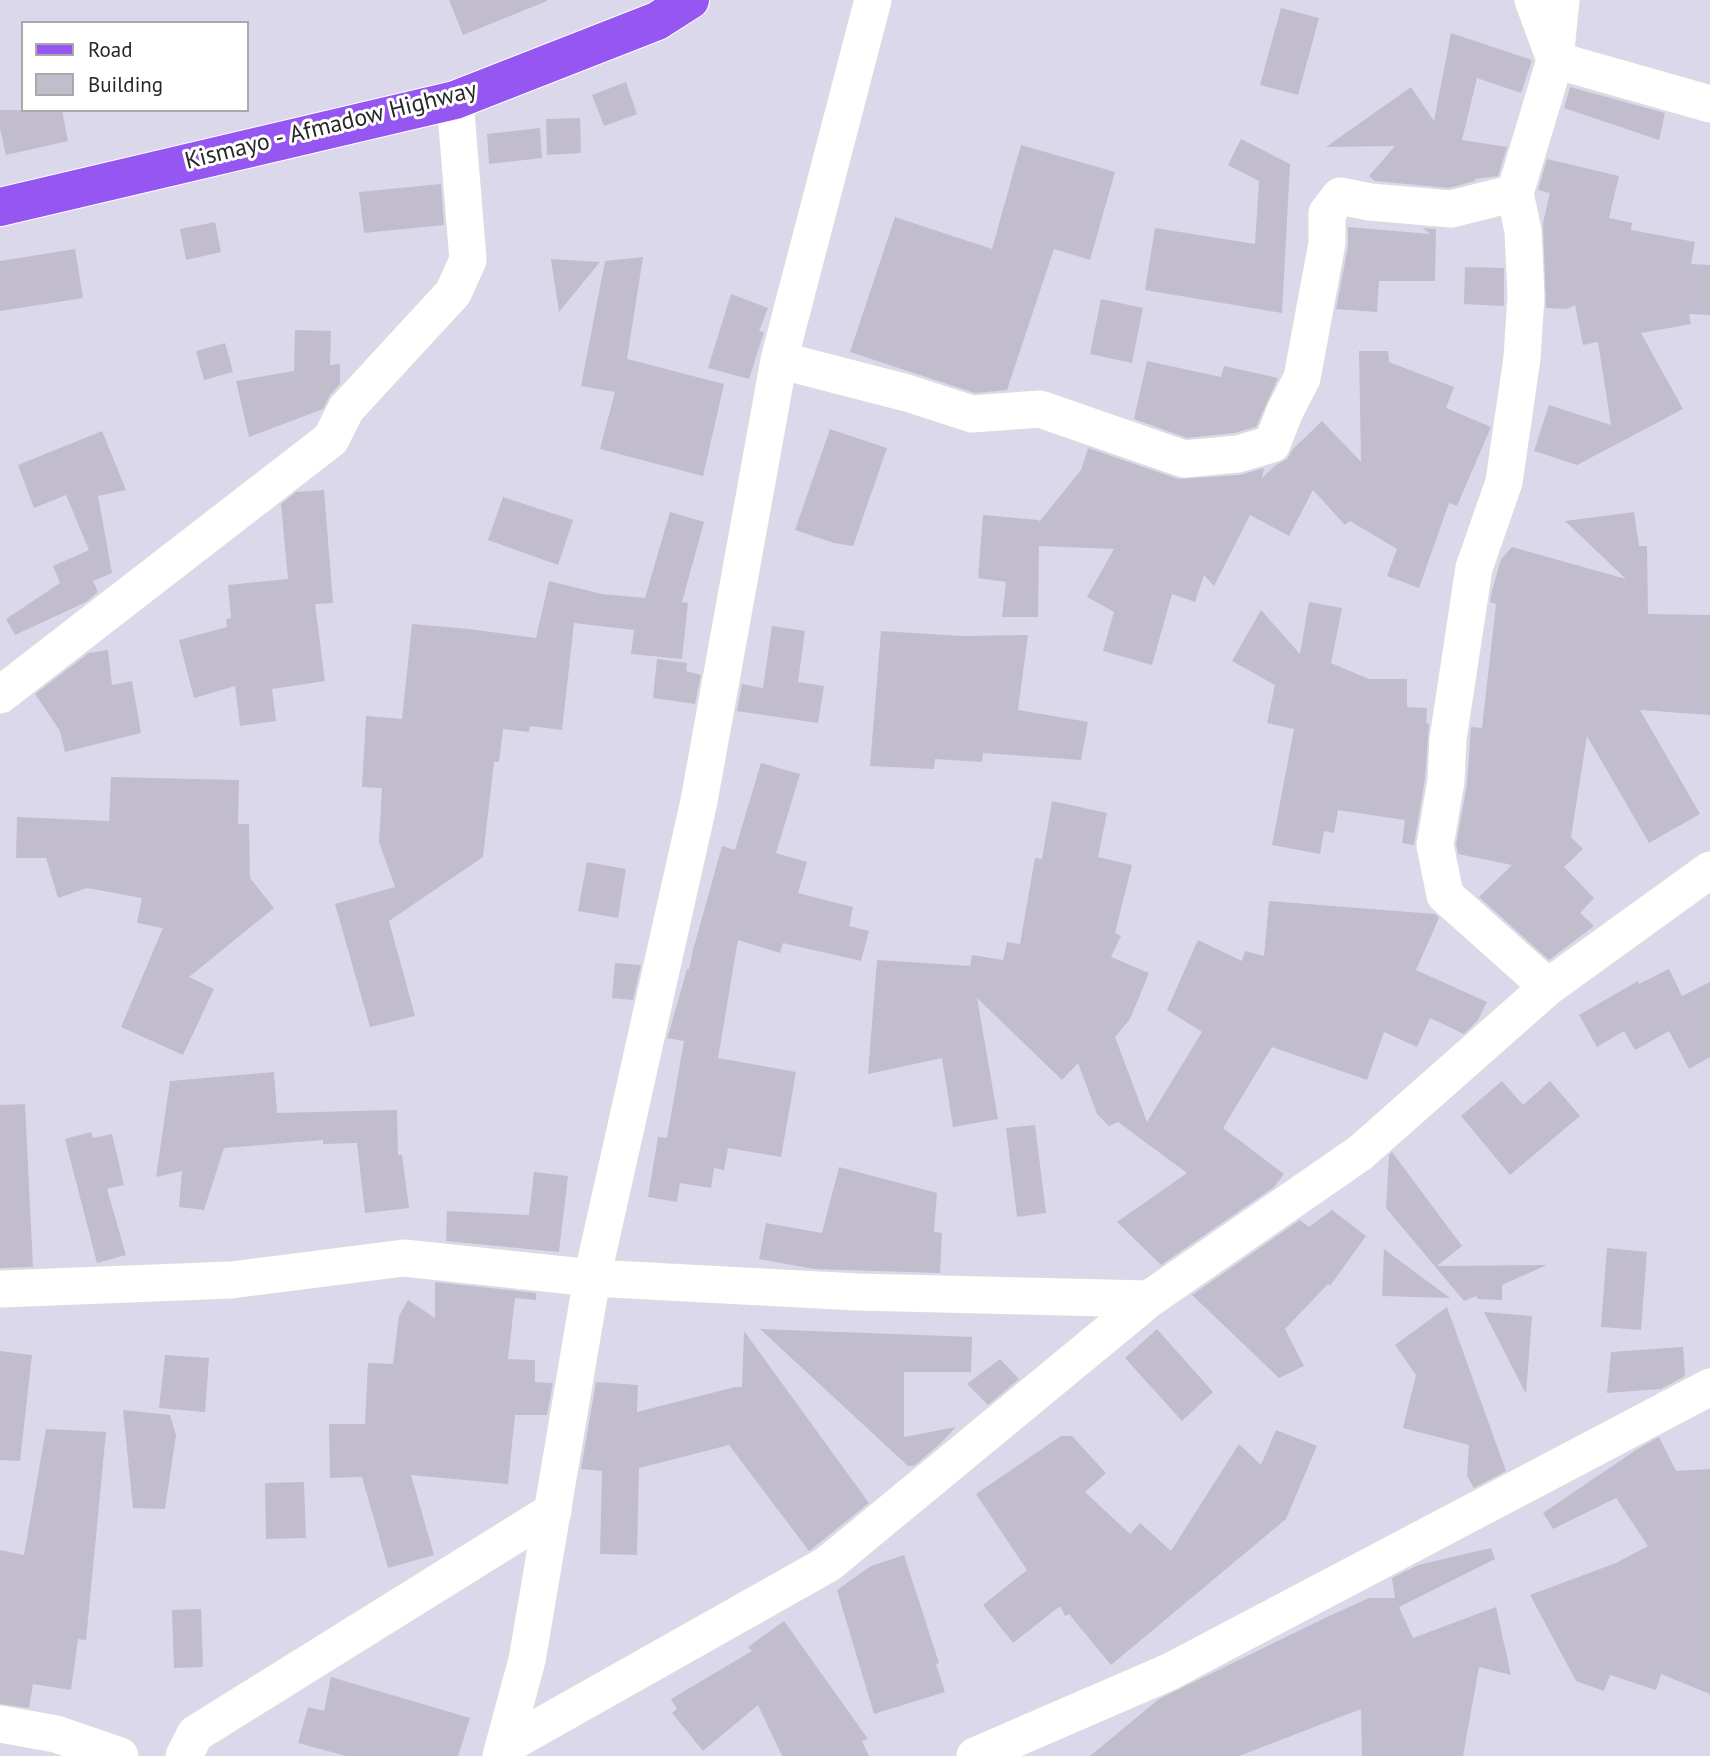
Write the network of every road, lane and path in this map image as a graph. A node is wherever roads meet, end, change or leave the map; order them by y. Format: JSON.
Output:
{"nodes":[{"id":1,"x":690,"y":0,"type":"edge"},
{"id":2,"x":873,"y":0,"type":"edge"},
{"id":3,"x":1533,"y":0,"type":"edge"},
{"id":4,"x":1561,"y":0,"type":"edge"},
{"id":5,"x":1556,"y":60,"type":"junction"},
{"id":6,"x":455,"y":100,"type":"junction"},
{"id":7,"x":1710,"y":104,"type":"edge"},
{"id":8,"x":1515,"y":193,"type":"junction"},
{"id":9,"x":0,"y":207,"type":"edge"},
{"id":10,"x":779,"y":360,"type":"junction"},
{"id":11,"x":0,"y":695,"type":"edge"},
{"id":12,"x":1710,"y":870,"type":"edge"},
{"id":13,"x":1548,"y":987,"type":"junction"},
{"id":14,"x":592,"y":1278,"type":"junction"},
{"id":15,"x":0,"y":1289,"type":"edge"},
{"id":16,"x":1149,"y":1299,"type":"junction"},
{"id":17,"x":1710,"y":1387,"type":"edge"},
{"id":18,"x":553,"y":1511,"type":"junction"},
{"id":19,"x":0,"y":1724,"type":"edge"},
{"id":20,"x":503,"y":1751,"type":"edge"},
{"id":21,"x":120,"y":1756,"type":"edge"},
{"id":22,"x":184,"y":1756,"type":"edge"},
{"id":23,"x":975,"y":1756,"type":"edge"}],
"edges":[{"from":1,"to":6,"type":"main road","name":"Kismayo - Afmadow Highway"},
{"from":2,"to":10,"type":"street"},
{"from":3,"to":5,"type":"street"},
{"from":4,"to":5,"type":"street"},
{"from":5,"to":7,"type":"street"},
{"from":5,"to":8,"type":"street"},
{"from":6,"to":9,"type":"main road","name":"Kismayo - Afmadow Highway"},
{"from":6,"to":11,"type":"street"},
{"from":8,"to":10,"type":"street"},
{"from":8,"to":13,"type":"street"},
{"from":10,"to":14,"type":"street"},
{"from":12,"to":13,"type":"street"},
{"from":13,"to":16,"type":"street"},
{"from":14,"to":15,"type":"street"},
{"from":14,"to":16,"type":"street"},
{"from":14,"to":18,"type":"street"},
{"from":16,"to":20,"type":"street"},
{"from":17,"to":23,"type":"street"},
{"from":18,"to":20,"type":"street"},
{"from":18,"to":22,"type":"street"},
{"from":19,"to":21,"type":"street"}]}
